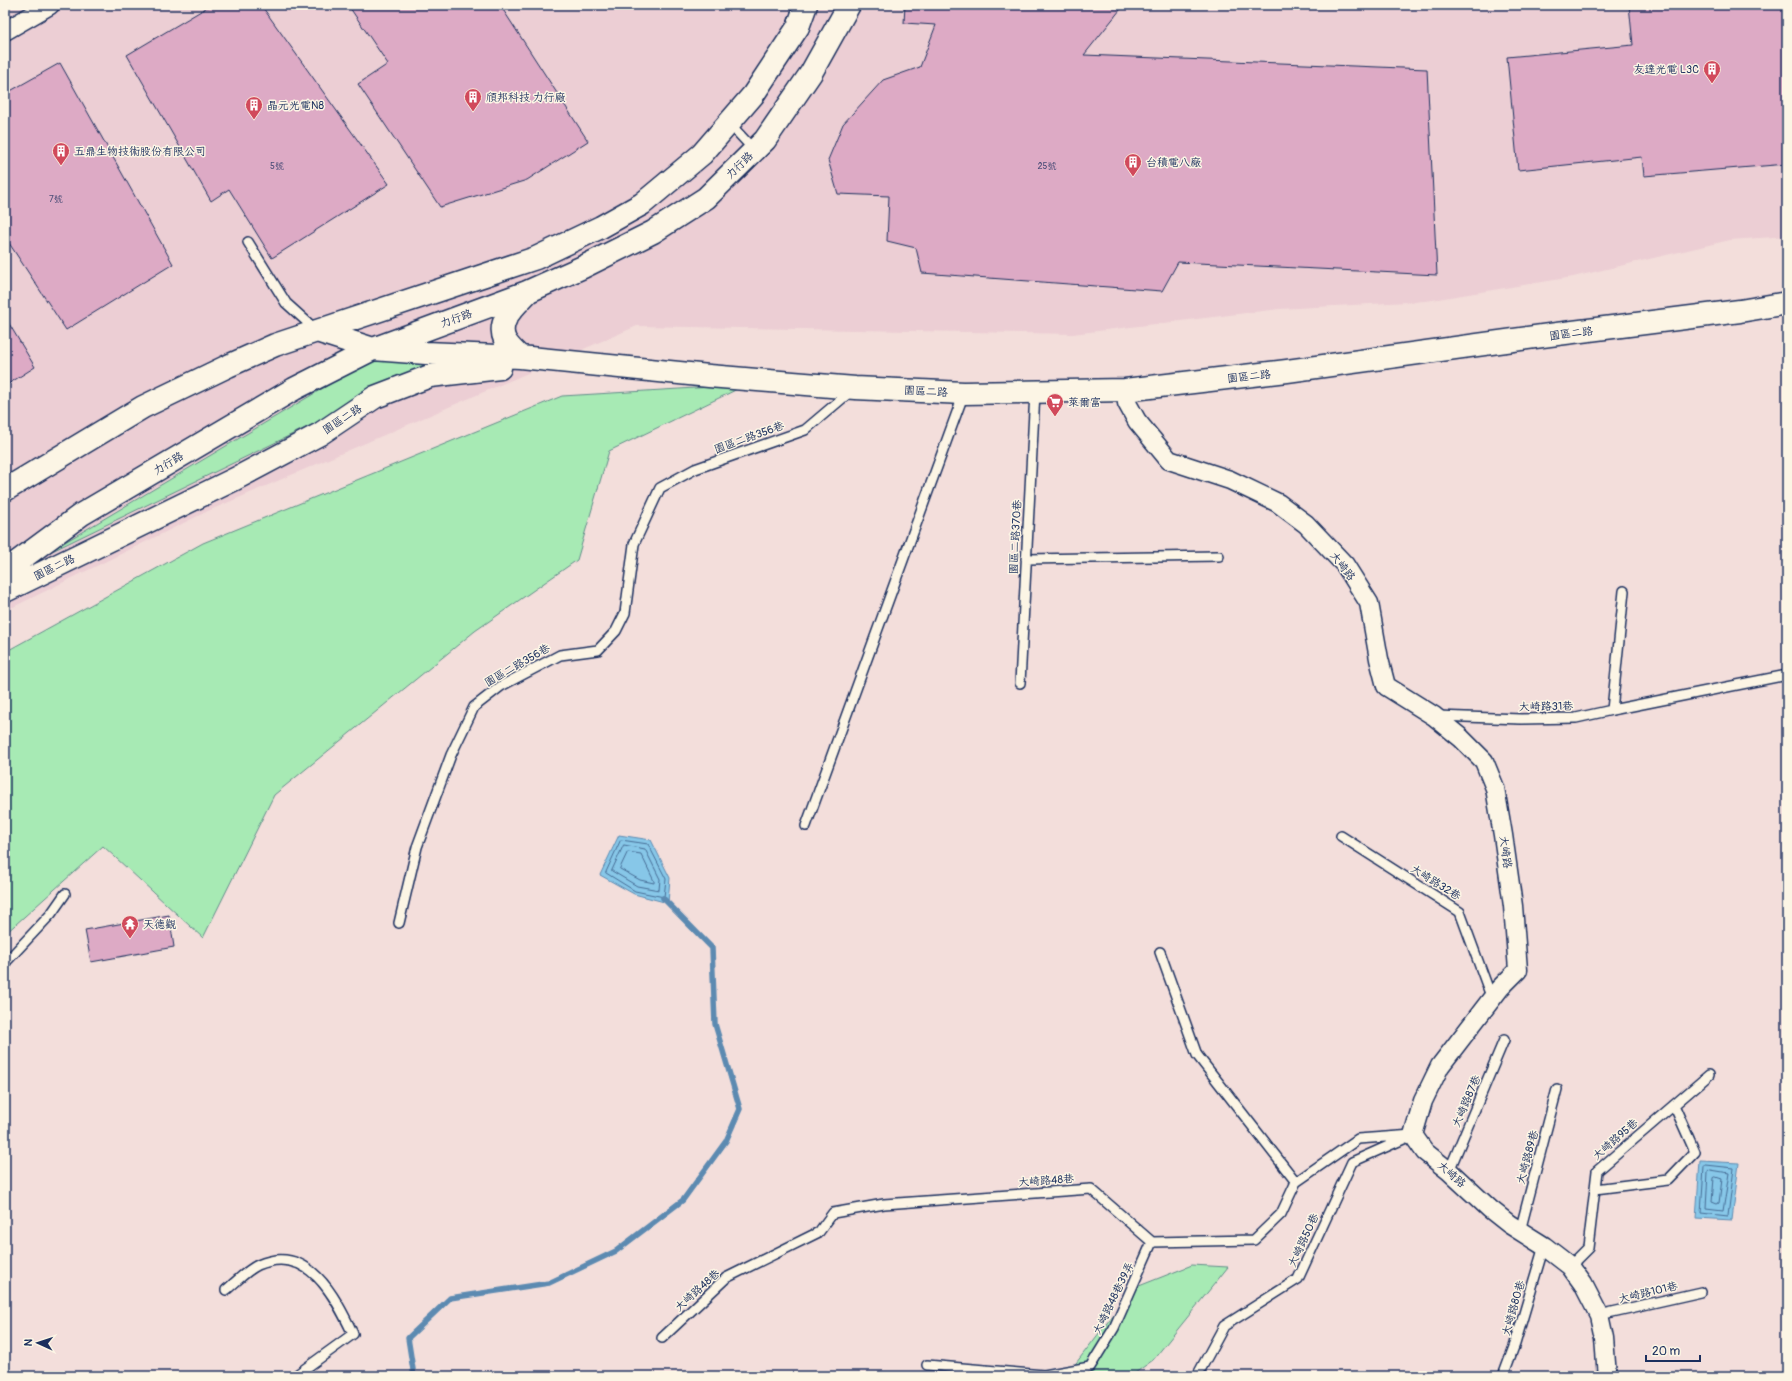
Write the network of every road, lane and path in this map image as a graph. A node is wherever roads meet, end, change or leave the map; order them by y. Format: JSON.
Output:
{"nodes":[{"id":1,"x":50,"y":5,"type":"edge"},
{"id":2,"x":806,"y":5,"type":"edge"},
{"id":3,"x":849,"y":5,"type":"edge"},
{"id":4,"x":5,"y":31,"type":"edge"},
{"id":5,"x":729,"y":123,"type":"junction"},
{"id":6,"x":754,"y":150,"type":"junction"},
{"id":7,"x":248,"y":242,"type":"dead end"},
{"id":8,"x":527,"y":292,"type":"junction"},
{"id":9,"x":1787,"y":303,"type":"edge"},
{"id":10,"x":317,"y":331,"type":"junction"},
{"id":11,"x":373,"y":349,"type":"junction"},
{"id":12,"x":520,"y":357,"type":"junction"},
{"id":13,"x":708,"y":376,"type":"junction"},
{"id":14,"x":855,"y":388,"type":"junction"},
{"id":15,"x":1125,"y":390,"type":"junction"},
{"id":16,"x":1034,"y":392,"type":"junction"},
{"id":17,"x":964,"y":393,"type":"junction"},
{"id":18,"x":5,"y":490,"type":"edge"},
{"id":19,"x":1219,"y":556,"type":"dead end"},
{"id":20,"x":1026,"y":559,"type":"junction"},
{"id":21,"x":5,"y":571,"type":"edge"},
{"id":22,"x":5,"y":590,"type":"edge"},
{"id":23,"x":1624,"y":591,"type":"dead end"},
{"id":24,"x":1787,"y":675,"type":"edge"},
{"id":25,"x":1020,"y":683,"type":"dead end"},
{"id":26,"x":1612,"y":710,"type":"junction"},
{"id":27,"x":1434,"y":716,"type":"junction"},
{"id":28,"x":806,"y":826,"type":"dead end"},
{"id":29,"x":1341,"y":836,"type":"dead end"},
{"id":30,"x":65,"y":894,"type":"dead end"},
{"id":31,"x":399,"y":923,"type":"dead end"},
{"id":32,"x":1160,"y":952,"type":"dead end"},
{"id":33,"x":5,"y":963,"type":"edge"},
{"id":34,"x":1492,"y":999,"type":"junction"},
{"id":35,"x":1504,"y":1040,"type":"dead end"},
{"id":36,"x":1709,"y":1075,"type":"dead end"},
{"id":37,"x":1557,"y":1089,"type":"dead end"},
{"id":38,"x":1674,"y":1105,"type":"junction"},
{"id":39,"x":1413,"y":1134,"type":"junction"},
{"id":40,"x":1449,"y":1171,"type":"junction"},
{"id":41,"x":1296,"y":1182,"type":"junction"},
{"id":42,"x":1595,"y":1189,"type":"junction"},
{"id":43,"x":1520,"y":1231,"type":"junction"},
{"id":44,"x":1152,"y":1242,"type":"junction"},
{"id":45,"x":1544,"y":1246,"type":"junction"},
{"id":46,"x":1570,"y":1266,"type":"junction"},
{"id":47,"x":226,"y":1290,"type":"dead end"},
{"id":48,"x":1701,"y":1292,"type":"dead end"},
{"id":49,"x":1599,"y":1315,"type":"junction"},
{"id":50,"x":662,"y":1338,"type":"dead end"},
{"id":51,"x":927,"y":1365,"type":"dead end"},
{"id":52,"x":295,"y":1376,"type":"edge"},
{"id":53,"x":1198,"y":1376,"type":"edge"},
{"id":54,"x":1503,"y":1376,"type":"edge"},
{"id":55,"x":1607,"y":1376,"type":"edge"}],
"edges":[{"from":1,"to":4,"type":"street"},
{"from":2,"to":5,"type":"street"},
{"from":3,"to":6,"type":"street","name":"力行路"},
{"from":5,"to":6,"type":"lane"},
{"from":5,"to":10,"type":"street"},
{"from":6,"to":8,"type":"street","name":"力行路"},
{"from":7,"to":10,"type":"lane"},
{"from":8,"to":11,"type":"street","name":"力行路"},
{"from":8,"to":12,"type":"street"},
{"from":9,"to":15,"type":"street","name":"園區二路"},
{"from":10,"to":11,"type":"street","name":"園區二路"},
{"from":10,"to":18,"type":"street"},
{"from":11,"to":12,"type":"street","name":"園區二路"},
{"from":11,"to":21,"type":"street","name":"力行路"},
{"from":12,"to":13,"type":"street","name":"園區二路"},
{"from":13,"to":14,"type":"street","name":"園區二路"},
{"from":13,"to":22,"type":"street","name":"園區二路"},
{"from":14,"to":17,"type":"street","name":"園區二路"},
{"from":14,"to":31,"type":"lane","name":"園區二路356巷"},
{"from":15,"to":16,"type":"street","name":"園區二路"},
{"from":15,"to":27,"type":"street","name":"大崎路"},
{"from":16,"to":17,"type":"street","name":"園區二路"},
{"from":16,"to":20,"type":"lane","name":"園區二路370巷"},
{"from":17,"to":28,"type":"lane"},
{"from":19,"to":20,"type":"lane"},
{"from":20,"to":25,"type":"lane","name":"園區二路370巷"},
{"from":23,"to":26,"type":"lane"},
{"from":24,"to":26,"type":"lane","name":"大崎路31巷"},
{"from":26,"to":27,"type":"lane","name":"大崎路31巷"},
{"from":27,"to":34,"type":"street","name":"大崎路"},
{"from":29,"to":34,"type":"lane","name":"大崎路32巷"},
{"from":30,"to":33,"type":"lane"},
{"from":32,"to":41,"type":"lane"},
{"from":34,"to":39,"type":"street","name":"大崎路"},
{"from":35,"to":40,"type":"lane","name":"大崎路87巷"},
{"from":36,"to":38,"type":"lane","name":"大崎路95巷"},
{"from":37,"to":43,"type":"lane","name":"大崎路89巷"},
{"from":38,"to":42,"type":"lane","name":"大崎路95巷"},
{"from":38,"to":42,"type":"lane"},
{"from":39,"to":40,"type":"street","name":"大崎路"},
{"from":39,"to":41,"type":"lane"},
{"from":39,"to":53,"type":"lane","name":"大崎路50巷"},
{"from":40,"to":43,"type":"street","name":"大崎路"},
{"from":41,"to":44,"type":"lane"},
{"from":42,"to":46,"type":"lane","name":"大崎路95巷"},
{"from":43,"to":45,"type":"street","name":"大崎路"},
{"from":44,"to":50,"type":"lane","name":"大崎路48巷"},
{"from":44,"to":51,"type":"lane","name":"大崎路48巷39弄"},
{"from":45,"to":46,"type":"street","name":"大崎路"},
{"from":45,"to":54,"type":"lane","name":"大崎路80巷"},
{"from":46,"to":49,"type":"street","name":"大崎路"},
{"from":47,"to":52,"type":"lane"},
{"from":48,"to":49,"type":"lane","name":"大崎路101巷"},
{"from":49,"to":55,"type":"street","name":"大崎路"}]}
